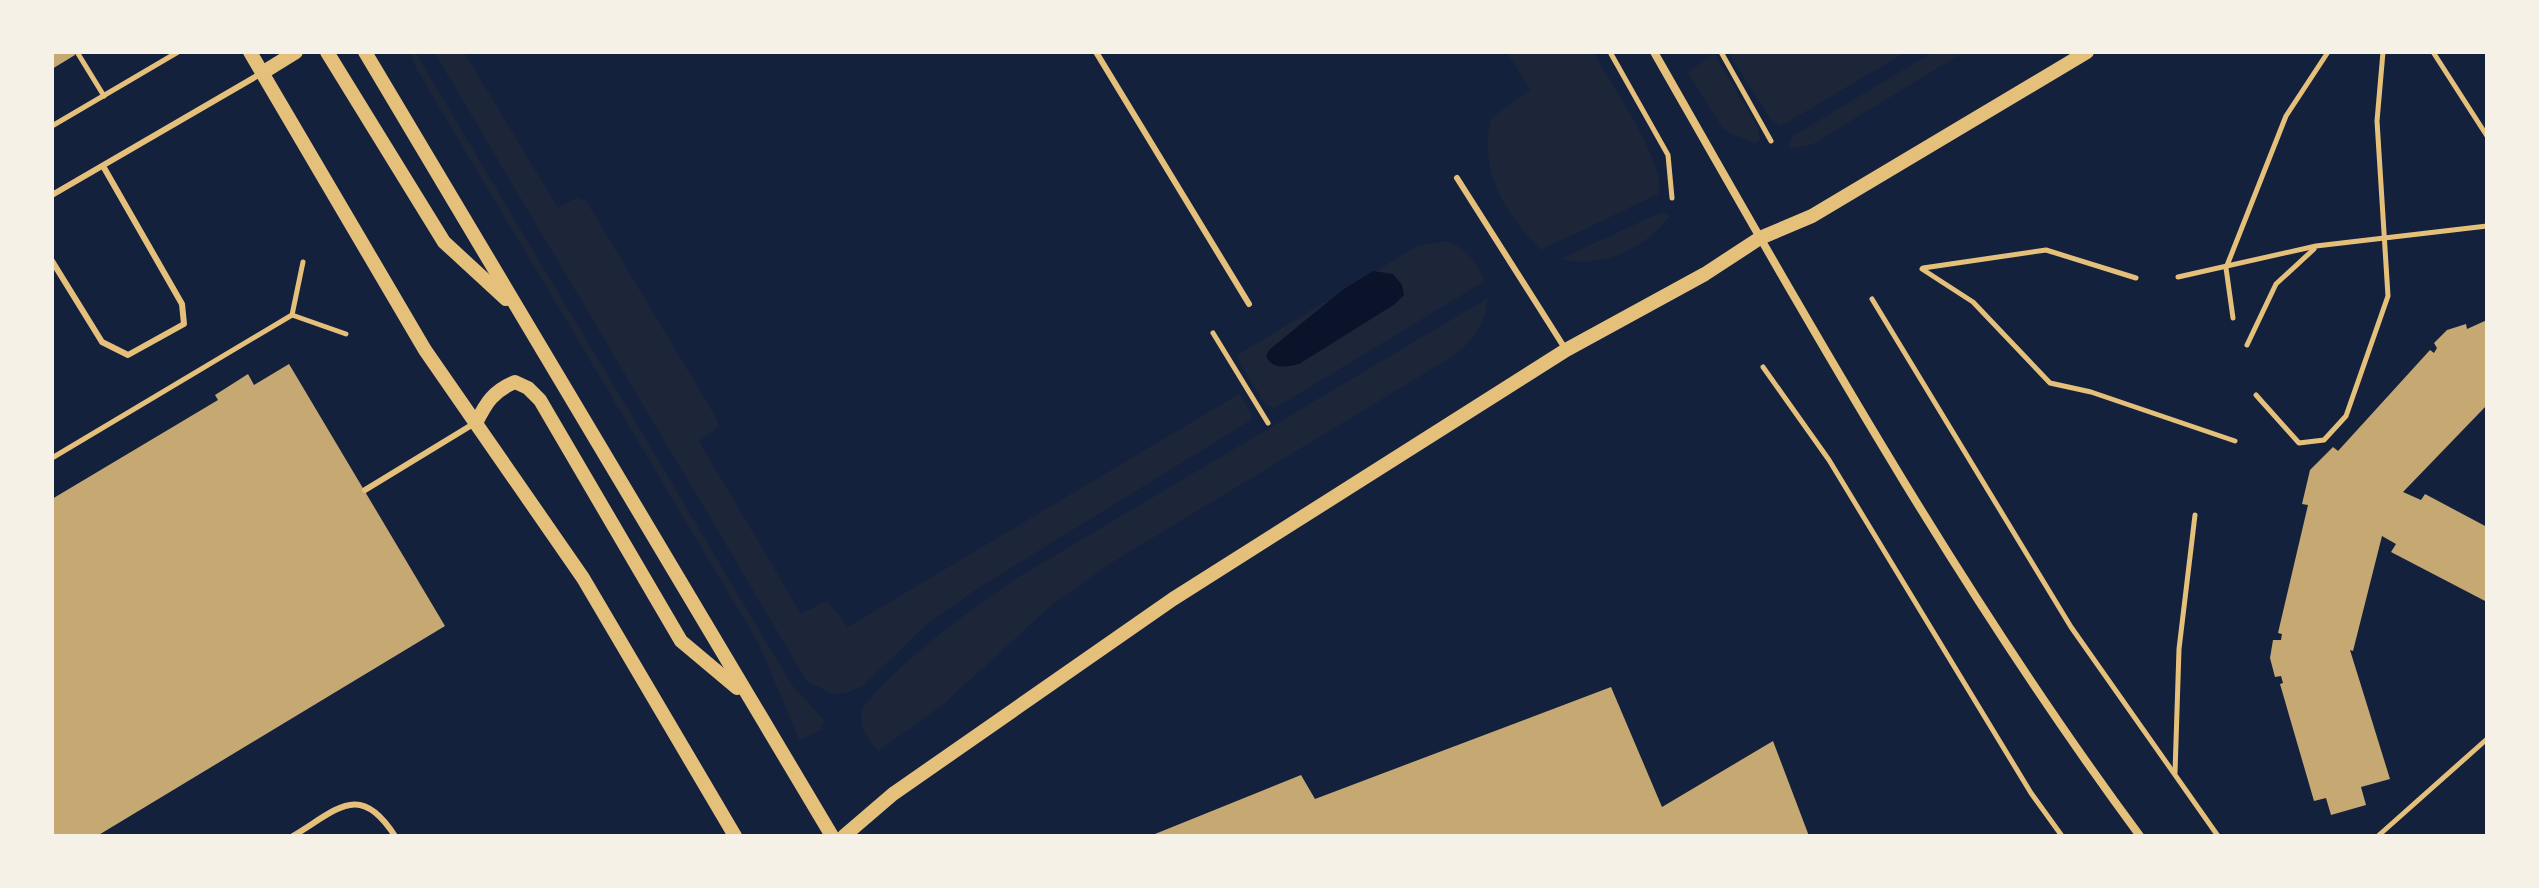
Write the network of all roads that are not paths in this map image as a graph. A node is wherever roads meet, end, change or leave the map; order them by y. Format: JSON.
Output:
{"nodes":[{"id":1,"x":250,"y":52,"type":"edge"},
{"id":2,"x":296,"y":52,"type":"edge"},
{"id":3,"x":327,"y":52,"type":"edge"},
{"id":4,"x":365,"y":52,"type":"edge"},
{"id":5,"x":1096,"y":52,"type":"edge"},
{"id":6,"x":1654,"y":52,"type":"edge"},
{"id":7,"x":2087,"y":52,"type":"edge"},
{"id":8,"x":262,"y":73,"type":"junction"},
{"id":9,"x":103,"y":166,"type":"junction"},
{"id":10,"x":1457,"y":178,"type":"dead end"},
{"id":11,"x":52,"y":195,"type":"edge"},
{"id":12,"x":1760,"y":238,"type":"junction"},
{"id":13,"x":52,"y":261,"type":"edge"},
{"id":14,"x":1249,"y":304,"type":"dead end"},
{"id":15,"x":518,"y":310,"type":"junction"},
{"id":16,"x":1566,"y":350,"type":"junction"},
{"id":17,"x":476,"y":423,"type":"junction"},
{"id":18,"x":365,"y":490,"type":"dead end"},
{"id":19,"x":747,"y":696,"type":"junction"},
{"id":20,"x":293,"y":836,"type":"edge"},
{"id":21,"x":395,"y":836,"type":"edge"},
{"id":22,"x":735,"y":836,"type":"edge"},
{"id":23,"x":832,"y":836,"type":"edge"},
{"id":24,"x":844,"y":836,"type":"edge"},
{"id":25,"x":2140,"y":836,"type":"edge"}],
"edges":[{"from":1,"to":8,"type":"street"},
{"from":2,"to":8,"type":"street"},
{"from":3,"to":15,"type":"street"},
{"from":4,"to":15,"type":"street"},
{"from":5,"to":14,"type":"lane"},
{"from":6,"to":12,"type":"street"},
{"from":7,"to":12,"type":"street"},
{"from":8,"to":9,"type":"lane"},
{"from":8,"to":17,"type":"street"},
{"from":9,"to":11,"type":"lane"},
{"from":9,"to":13,"type":"lane"},
{"from":10,"to":16,"type":"lane"},
{"from":12,"to":16,"type":"street"},
{"from":12,"to":25,"type":"street"},
{"from":15,"to":19,"type":"street"},
{"from":16,"to":24,"type":"street"},
{"from":17,"to":18,"type":"lane"},
{"from":17,"to":19,"type":"street"},
{"from":17,"to":22,"type":"street"},
{"from":19,"to":23,"type":"street"},
{"from":20,"to":21,"type":"lane"}]}
